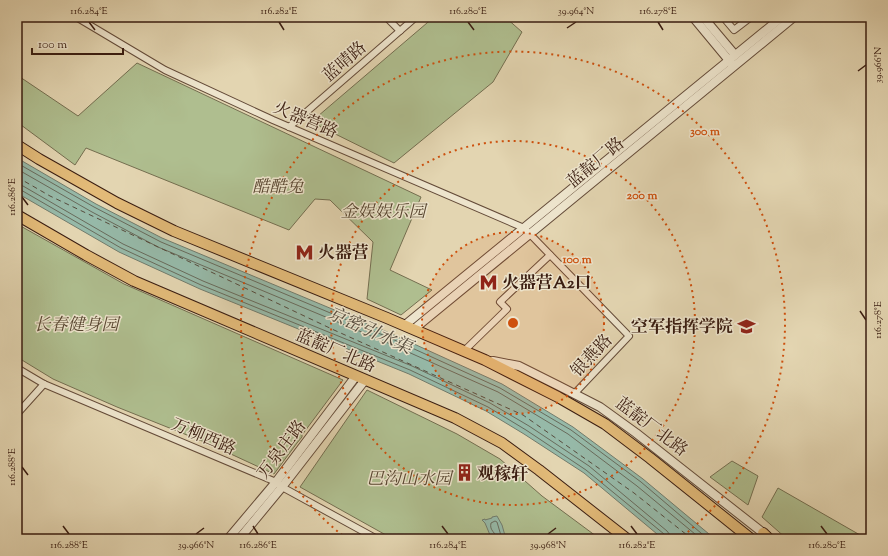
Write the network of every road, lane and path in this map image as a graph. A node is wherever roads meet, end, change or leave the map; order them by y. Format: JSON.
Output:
{"nodes":[{"id":1,"x":76,"y":17,"type":"edge"},
{"id":2,"x":386,"y":17,"type":"edge"},
{"id":3,"x":416,"y":17,"type":"edge"},
{"id":4,"x":693,"y":17,"type":"edge"},
{"id":5,"x":703,"y":17,"type":"edge"},
{"id":6,"x":723,"y":17,"type":"edge"},
{"id":7,"x":751,"y":17,"type":"edge"},
{"id":8,"x":782,"y":17,"type":"edge"},
{"id":9,"x":794,"y":17,"type":"edge"},
{"id":10,"x":400,"y":31,"type":"junction"},
{"id":11,"x":734,"y":61,"type":"junction"},
{"id":12,"x":289,"y":127,"type":"junction"},
{"id":13,"x":17,"y":145,"type":"edge"},
{"id":14,"x":17,"y":215,"type":"edge"},
{"id":15,"x":524,"y":228,"type":"junction"},
{"id":16,"x":531,"y":234,"type":"junction"},
{"id":17,"x":550,"y":255,"type":"junction"},
{"id":18,"x":410,"y":327,"type":"junction"},
{"id":19,"x":629,"y":336,"type":"joint"},
{"id":20,"x":464,"y":351,"type":"junction"},
{"id":21,"x":486,"y":360,"type":"junction"},
{"id":22,"x":17,"y":368,"type":"edge"},
{"id":23,"x":360,"y":378,"type":"junction"},
{"id":24,"x":44,"y":384,"type":"junction"},
{"id":25,"x":574,"y":394,"type":"junction"},
{"id":26,"x":17,"y":414,"type":"edge"},
{"id":27,"x":279,"y":485,"type":"junction"},
{"id":28,"x":768,"y":537,"type":"edge"},
{"id":29,"x":228,"y":539,"type":"edge"},
{"id":30,"x":239,"y":539,"type":"edge"},
{"id":31,"x":377,"y":539,"type":"edge"},
{"id":32,"x":627,"y":539,"type":"edge"},
{"id":33,"x":751,"y":539,"type":"edge"}],
"edges":[{"from":1,"to":12,"type":"street","name":"火器营路"},
{"from":2,"to":10,"type":"street"},
{"from":3,"to":10,"type":"street","name":"蓝晴路"},
{"from":4,"to":11,"type":"street"},
{"from":5,"to":11,"type":"street"},
{"from":6,"to":7,"type":"street"},
{"from":8,"to":11,"type":"street","name":"蓝靛厂路"},
{"from":9,"to":11,"type":"street","name":"蓝靛厂路"},
{"from":10,"to":12,"type":"street","name":"蓝晴路"},
{"from":11,"to":15,"type":"street","name":"蓝靛厂路"},
{"from":11,"to":16,"type":"street","name":"蓝靛厂路"},
{"from":12,"to":15,"type":"street","name":"火器营路"},
{"from":13,"to":18,"type":"highway","name":"蓝靛厂北路"},
{"from":14,"to":23,"type":"highway","name":"蓝靛厂北路"},
{"from":15,"to":16,"type":"street","name":"火器营路"},
{"from":15,"to":18,"type":"street","name":"蓝靛厂路"},
{"from":16,"to":17,"type":"street","name":"火器营路"},
{"from":16,"to":18,"type":"street","name":"蓝靛厂路"},
{"from":17,"to":19,"type":"street","name":"火器营路"},
{"from":17,"to":20,"type":"street"},
{"from":18,"to":20,"type":"highway","name":"蓝靛厂北路"},
{"from":19,"to":25,"type":"street","name":"银燕路"},
{"from":20,"to":21,"type":"highway","name":"蓝靛厂北路"},
{"from":21,"to":25,"type":"street","name":"蓝靛厂北路"},
{"from":21,"to":33,"type":"highway","name":"蓝靛厂北路"},
{"from":22,"to":24,"type":"street","name":"万柳西路"},
{"from":23,"to":27,"type":"street","name":"万泉庄路"},
{"from":23,"to":32,"type":"highway","name":"蓝靛厂北路"},
{"from":24,"to":26,"type":"street"},
{"from":24,"to":27,"type":"street","name":"万柳西路"},
{"from":25,"to":28,"type":"street","name":"蓝靛厂北路"},
{"from":27,"to":29,"type":"street","name":"万泉庄路"},
{"from":27,"to":30,"type":"street","name":"万泉庄路"},
{"from":27,"to":31,"type":"street","name":"万柳西路"}]}
